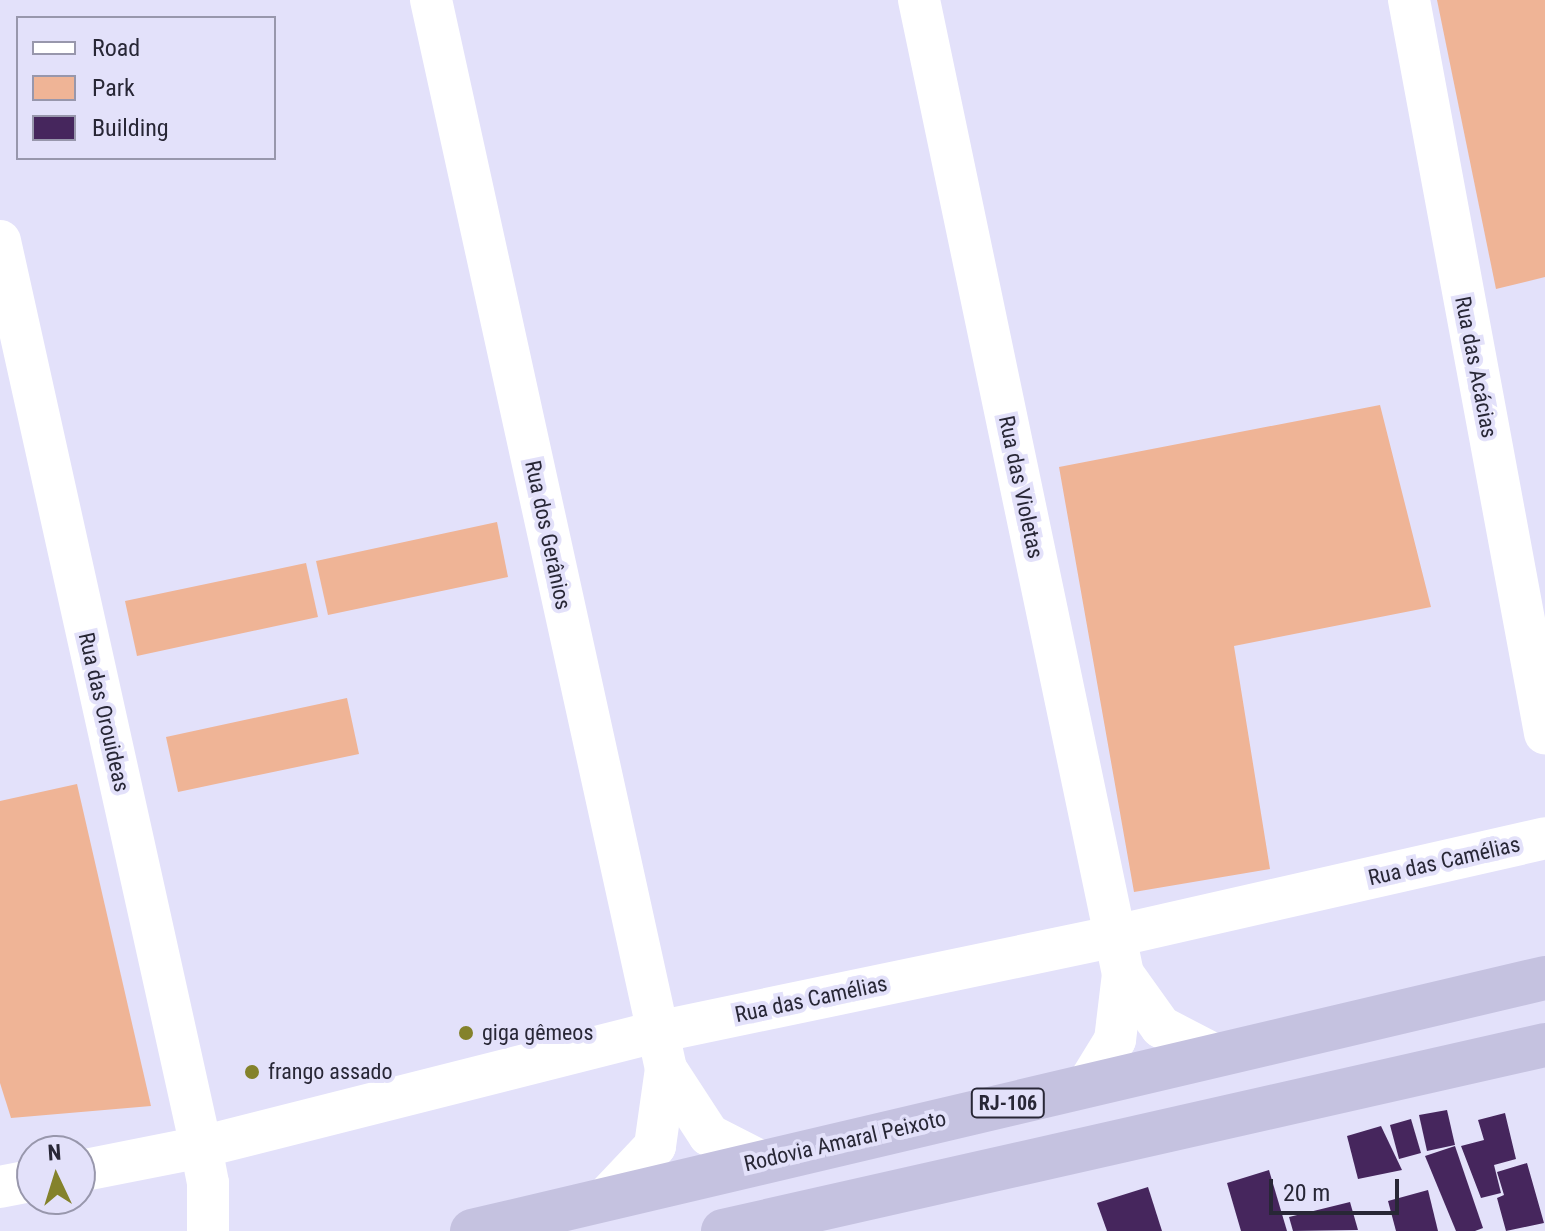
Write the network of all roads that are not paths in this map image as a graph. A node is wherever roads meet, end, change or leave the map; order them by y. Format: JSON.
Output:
{"nodes":[{"id":1,"x":431,"y":0,"type":"edge"},
{"id":2,"x":919,"y":0,"type":"edge"},
{"id":3,"x":1409,"y":0,"type":"edge"},
{"id":4,"x":0,"y":241,"type":"edge"},
{"id":5,"x":1545,"y":733,"type":"edge"},
{"id":6,"x":1545,"y":838,"type":"edge"},
{"id":7,"x":1119,"y":955,"type":"junction"},
{"id":8,"x":1545,"y":978,"type":"edge"},
{"id":9,"x":1545,"y":1045,"type":"edge"},
{"id":10,"x":661,"y":1050,"type":"junction"},
{"id":11,"x":1213,"y":1054,"type":"junction"},
{"id":12,"x":1088,"y":1084,"type":"junction"},
{"id":13,"x":760,"y":1161,"type":"junction"},
{"id":14,"x":205,"y":1165,"type":"junction"},
{"id":15,"x":96,"y":1170,"type":"edge"},
{"id":16,"x":607,"y":1197,"type":"junction"},
{"id":17,"x":208,"y":1231,"type":"edge"},
{"id":18,"x":238,"y":1231,"type":"edge"},
{"id":19,"x":472,"y":1231,"type":"edge"},
{"id":20,"x":723,"y":1231,"type":"edge"}],
"edges":[{"from":1,"to":10,"type":"street","name":"Rua dos Gerânios"},
{"from":2,"to":7,"type":"street","name":"Rua das Violetas"},
{"from":3,"to":5,"type":"street","name":"Rua das Acácias"},
{"from":4,"to":14,"type":"street","name":"Rua das Orouideas"},
{"from":6,"to":7,"type":"street","name":"Rua das Camélias"},
{"from":7,"to":10,"type":"street","name":"Rua das Camélias"},
{"from":7,"to":11,"type":"street","name":"Rua das Violetas"},
{"from":7,"to":12,"type":"street","name":"Rua das Violetas"},
{"from":8,"to":11,"type":"highway","name":"Rodovia Amaral Peixoto","number":"RJ-106"},
{"from":9,"to":20,"type":"highway"},
{"from":10,"to":13,"type":"street","name":"Rua dos Gerânios"},
{"from":10,"to":14,"type":"street","name":"Rua das Camélias"},
{"from":10,"to":16,"type":"street","name":"Rua dos Gerânios"},
{"from":11,"to":12,"type":"highway","name":"Rodovia Amaral Peixoto","number":"RJ-106"},
{"from":12,"to":13,"type":"highway","name":"Rodovia Amaral Peixoto","number":"RJ-106"},
{"from":13,"to":16,"type":"highway","name":"Rodovia Amaral Peixoto","number":"RJ-106"},
{"from":14,"to":15,"type":"street","name":"Rua das Camélias"},
{"from":14,"to":17,"type":"street","name":"Rua das Orouideas"},
{"from":14,"to":18,"type":"street","name":"Rua das Orouideas"},
{"from":16,"to":19,"type":"highway","name":"Rodovia Amaral Peixoto","number":"RJ-106"}]}
